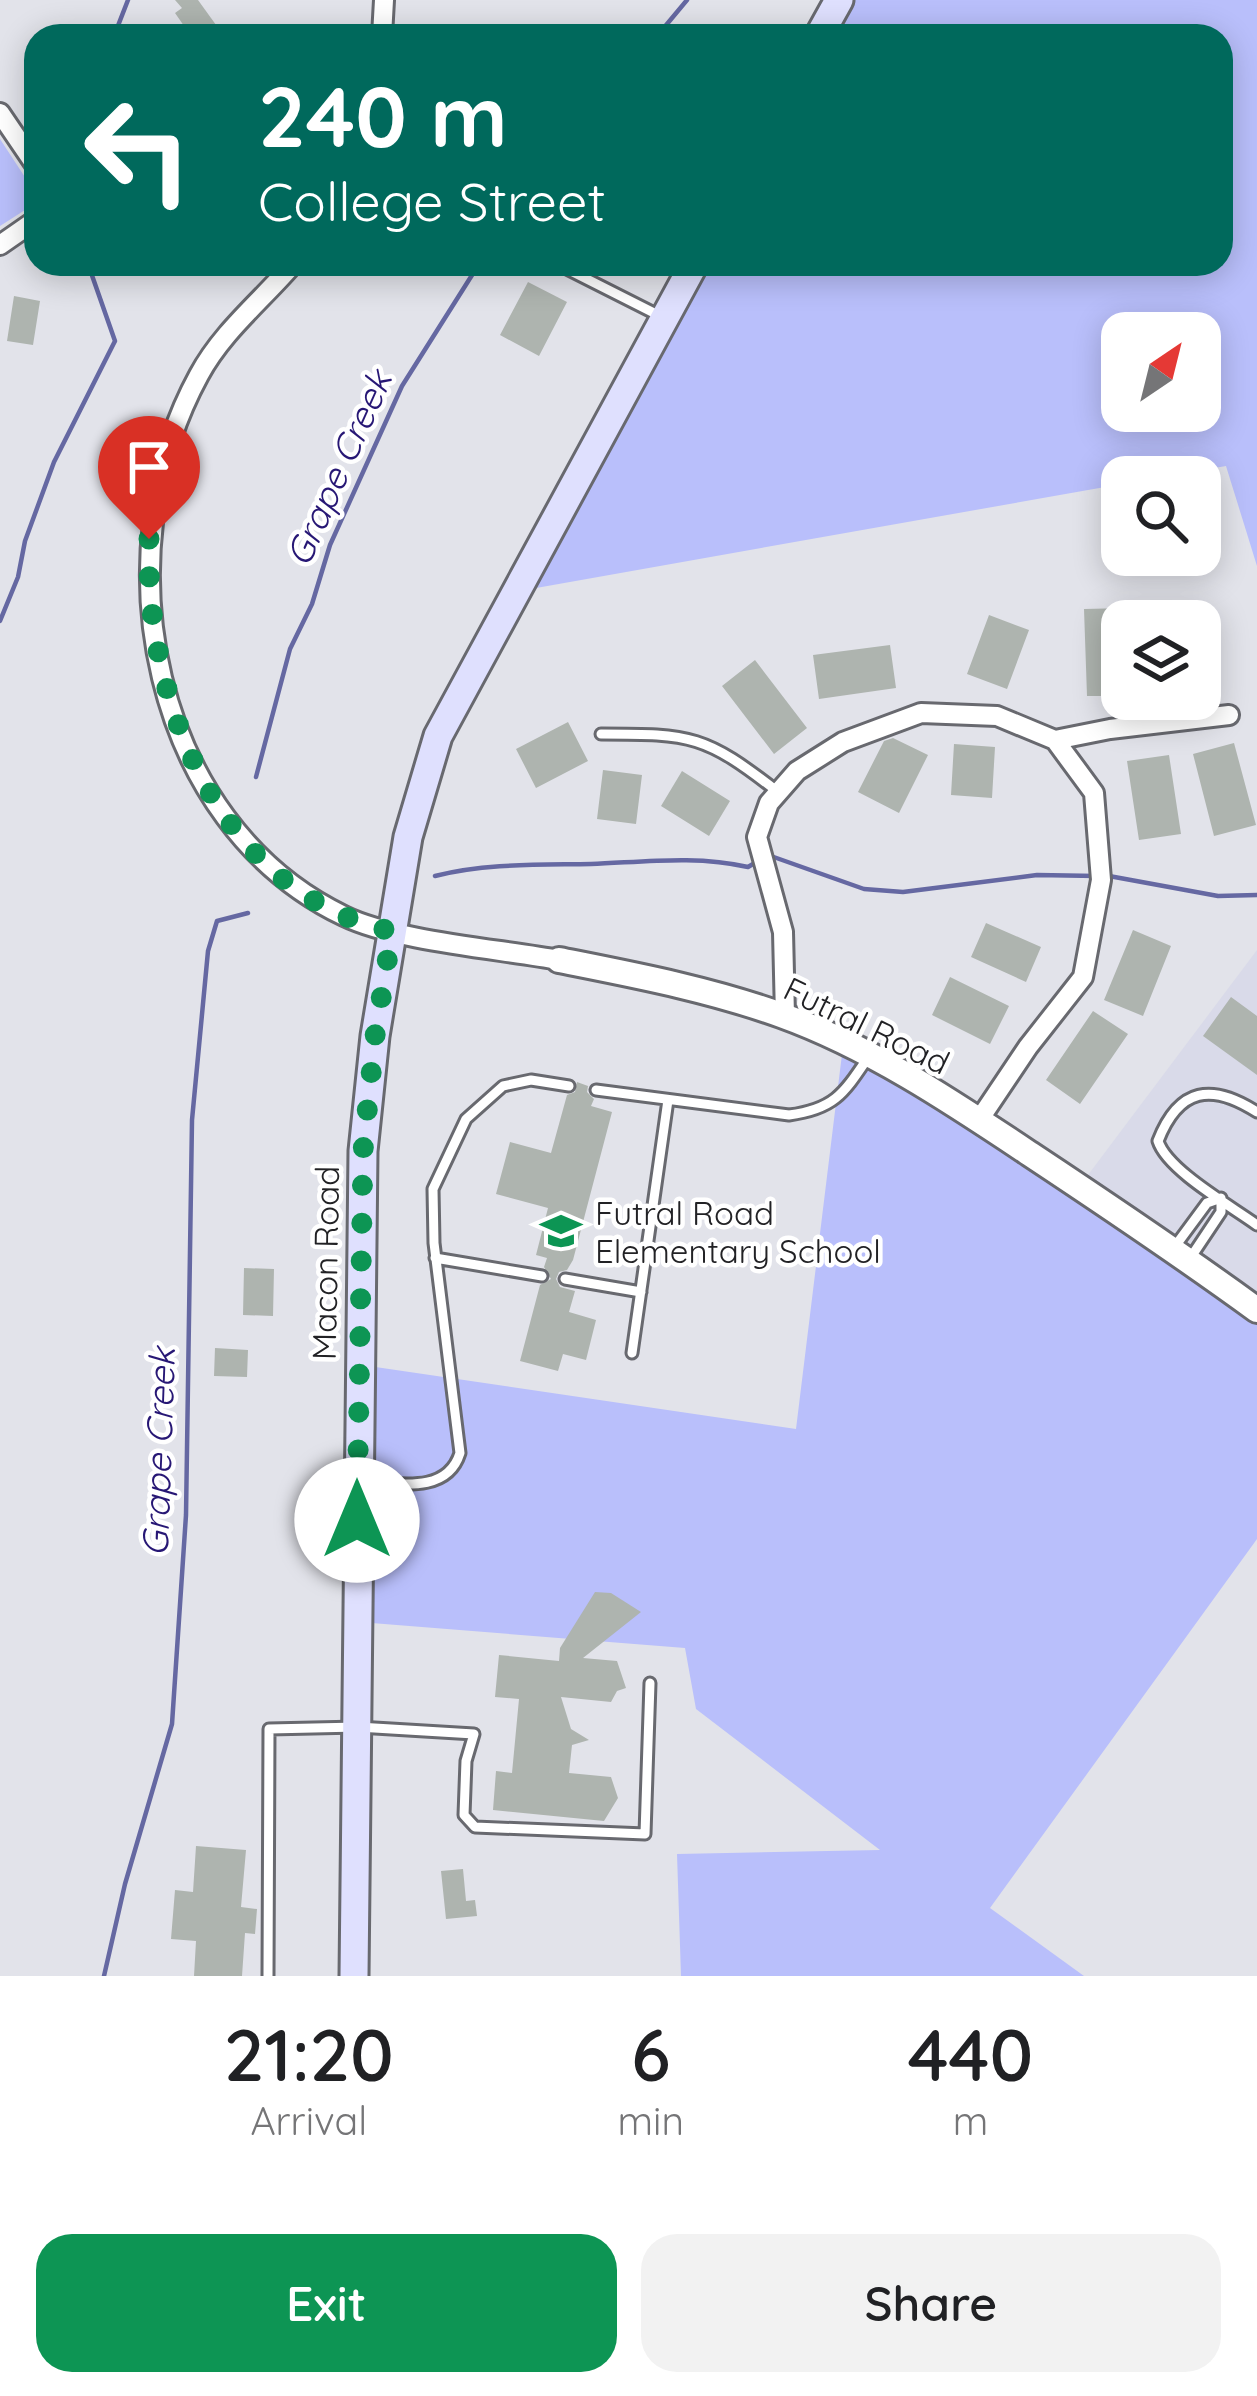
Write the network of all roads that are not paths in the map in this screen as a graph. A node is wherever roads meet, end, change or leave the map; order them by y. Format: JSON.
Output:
{"nodes":[{"id":1,"x":0,"y":113,"type":"edge"},
{"id":2,"x":24,"y":148,"type":"edge"},
{"id":3,"x":280,"y":276,"type":"edge"},
{"id":4,"x":580,"y":276,"type":"edge"},
{"id":5,"x":687,"y":276,"type":"edge"},
{"id":6,"x":664,"y":319,"type":"junction"},
{"id":7,"x":1229,"y":715,"type":"dead end"},
{"id":8,"x":601,"y":734,"type":"dead end"},
{"id":9,"x":1055,"y":740,"type":"junction"},
{"id":10,"x":778,"y":792,"type":"junction"},
{"id":11,"x":392,"y":931,"type":"junction"},
{"id":12,"x":559,"y":960,"type":"joint"},
{"id":13,"x":785,"y":1016,"type":"junction"},
{"id":14,"x":869,"y":1055,"type":"junction"},
{"id":15,"x":569,"y":1086,"type":"dead end"},
{"id":16,"x":596,"y":1090,"type":"dead end"},
{"id":17,"x":668,"y":1100,"type":"junction"},
{"id":18,"x":1257,"y":1112,"type":"edge"},
{"id":19,"x":980,"y":1120,"type":"junction"},
{"id":20,"x":1221,"y":1198,"type":"junction"},
{"id":21,"x":1257,"y":1225,"type":"edge"},
{"id":22,"x":1181,"y":1254,"type":"junction"},
{"id":23,"x":436,"y":1258,"type":"junction"},
{"id":24,"x":542,"y":1276,"type":"dead end"},
{"id":25,"x":565,"y":1279,"type":"dead end"},
{"id":26,"x":641,"y":1292,"type":"junction"},
{"id":27,"x":1257,"y":1310,"type":"edge"},
{"id":28,"x":632,"y":1353,"type":"dead end"},
{"id":29,"x":357,"y":1480,"type":"junction"},
{"id":30,"x":650,"y":1683,"type":"dead end"},
{"id":31,"x":358,"y":1727,"type":"junction"},
{"id":32,"x":268,"y":1976,"type":"edge"},
{"id":33,"x":354,"y":1976,"type":"edge"}],
"edges":[{"from":1,"to":2,"type":"street"},
{"from":3,"to":11,"type":"street","name":"Futral Road"},
{"from":4,"to":6,"type":"lane"},
{"from":5,"to":6,"type":"main road","name":"Macon Road"},
{"from":6,"to":11,"type":"main road","name":"Macon Road"},
{"from":7,"to":9,"type":"street"},
{"from":8,"to":10,"type":"lane"},
{"from":9,"to":10,"type":"street"},
{"from":9,"to":19,"type":"street"},
{"from":10,"to":13,"type":"street"},
{"from":11,"to":12,"type":"street","name":"Futral Road"},
{"from":11,"to":29,"type":"main road","name":"Macon Road"},
{"from":12,"to":13,"type":"street","name":"Futral Road"},
{"from":13,"to":14,"type":"street","name":"Futral Road"},
{"from":14,"to":17,"type":"lane"},
{"from":14,"to":19,"type":"street","name":"Futral Road"},
{"from":15,"to":23,"type":"lane"},
{"from":16,"to":17,"type":"lane"},
{"from":17,"to":26,"type":"lane"},
{"from":18,"to":20,"type":"lane"},
{"from":19,"to":22,"type":"street","name":"Futral Road"},
{"from":20,"to":21,"type":"lane"},
{"from":20,"to":22,"type":"lane"},
{"from":20,"to":22,"type":"lane"},
{"from":22,"to":27,"type":"street","name":"Futral Road"},
{"from":23,"to":24,"type":"lane"},
{"from":23,"to":29,"type":"lane"},
{"from":25,"to":26,"type":"lane"},
{"from":26,"to":28,"type":"lane"},
{"from":29,"to":31,"type":"main road","name":"Macon Road"},
{"from":30,"to":31,"type":"lane"},
{"from":31,"to":32,"type":"lane"},
{"from":31,"to":33,"type":"main road","name":"Macon Road"}]}
